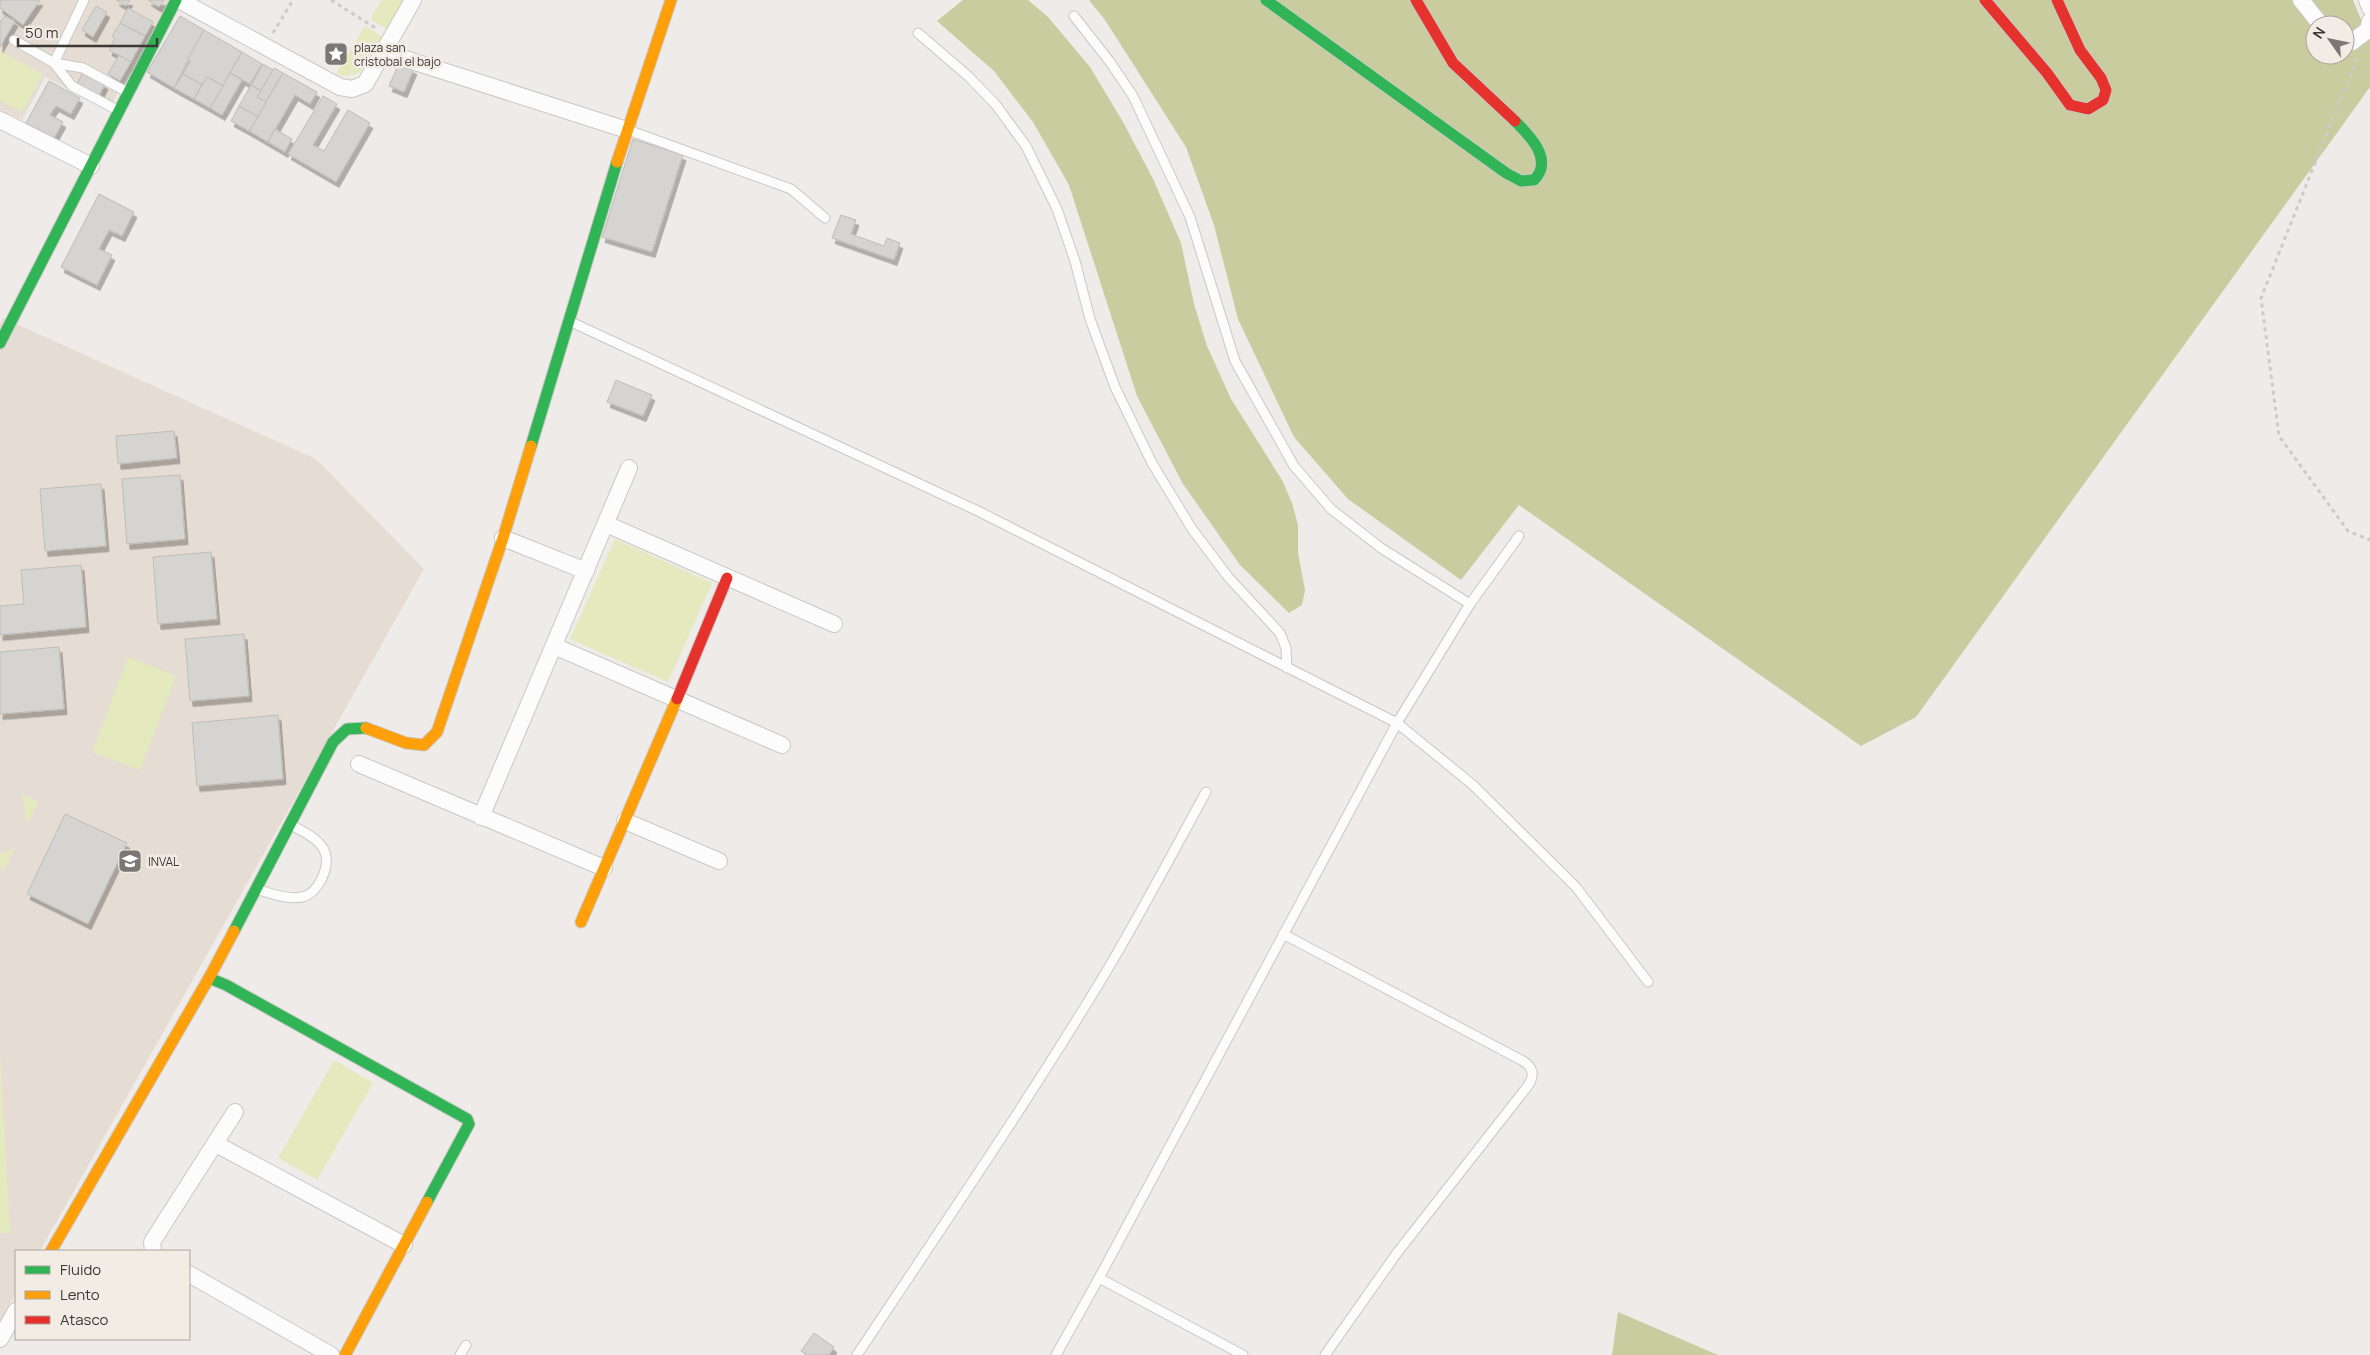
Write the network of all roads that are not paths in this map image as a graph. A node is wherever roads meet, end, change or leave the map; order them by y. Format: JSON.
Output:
{"nodes":[{"id":1,"x":84,"y":0,"type":"edge"},
{"id":2,"x":178,"y":0,"type":"edge"},
{"id":3,"x":413,"y":0,"type":"edge"},
{"id":4,"x":671,"y":0,"type":"edge"},
{"id":5,"x":1266,"y":0,"type":"edge"},
{"id":6,"x":1416,"y":0,"type":"edge"},
{"id":7,"x":1985,"y":0,"type":"edge"},
{"id":8,"x":2057,"y":0,"type":"edge"},
{"id":9,"x":2301,"y":0,"type":"edge"},
{"id":10,"x":2367,"y":0,"type":"edge"},
{"id":11,"x":2370,"y":8,"type":"edge"},
{"id":12,"x":2313,"y":15,"type":"edge"},
{"id":13,"x":1074,"y":16,"type":"dead end"},
{"id":14,"x":2370,"y":21,"type":"edge"},
{"id":15,"x":918,"y":32,"type":"dead end"},
{"id":16,"x":14,"y":40,"type":"dead end"},
{"id":17,"x":2355,"y":40,"type":"edge"},
{"id":18,"x":384,"y":52,"type":"junction"},
{"id":19,"x":54,"y":63,"type":"junction"},
{"id":20,"x":128,"y":92,"type":"junction"},
{"id":21,"x":119,"y":111,"type":"junction"},
{"id":22,"x":0,"y":120,"type":"edge"},
{"id":23,"x":627,"y":130,"type":"junction"},
{"id":24,"x":91,"y":166,"type":"junction"},
{"id":25,"x":825,"y":218,"type":"dead end"},
{"id":26,"x":569,"y":321,"type":"junction"},
{"id":27,"x":0,"y":343,"type":"edge"},
{"id":28,"x":629,"y":468,"type":"dead end"},
{"id":29,"x":606,"y":524,"type":"junction"},
{"id":30,"x":1519,"y":536,"type":"dead end"},
{"id":31,"x":503,"y":538,"type":"junction"},
{"id":32,"x":586,"y":571,"type":"junction"},
{"id":33,"x":727,"y":578,"type":"junction"},
{"id":34,"x":1470,"y":604,"type":"junction"},
{"id":35,"x":834,"y":624,"type":"dead end"},
{"id":36,"x":554,"y":646,"type":"junction"},
{"id":37,"x":1287,"y":668,"type":"junction"},
{"id":38,"x":677,"y":700,"type":"junction"},
{"id":39,"x":1397,"y":723,"type":"junction"},
{"id":40,"x":782,"y":745,"type":"dead end"},
{"id":41,"x":359,"y":764,"type":"dead end"},
{"id":42,"x":1206,"y":792,"type":"dead end"},
{"id":43,"x":481,"y":817,"type":"junction"},
{"id":44,"x":625,"y":821,"type":"junction"},
{"id":45,"x":290,"y":824,"type":"junction"},
{"id":46,"x":720,"y":862,"type":"dead end"},
{"id":47,"x":604,"y":868,"type":"junction"},
{"id":48,"x":256,"y":889,"type":"junction"},
{"id":49,"x":581,"y":922,"type":"dead end"},
{"id":50,"x":1283,"y":934,"type":"junction"},
{"id":51,"x":209,"y":978,"type":"junction"},
{"id":52,"x":1648,"y":982,"type":"dead end"},
{"id":53,"x":235,"y":1112,"type":"dead end"},
{"id":54,"x":216,"y":1144,"type":"junction"},
{"id":55,"x":404,"y":1245,"type":"junction"},
{"id":56,"x":52,"y":1250,"type":"edge"},
{"id":57,"x":152,"y":1250,"type":"edge"},
{"id":58,"x":190,"y":1275,"type":"edge"},
{"id":59,"x":1099,"y":1278,"type":"junction"},
{"id":60,"x":15,"y":1313,"type":"edge"},
{"id":61,"x":0,"y":1339,"type":"edge"},
{"id":62,"x":466,"y":1345,"type":"dead end"},
{"id":63,"x":331,"y":1355,"type":"edge"},
{"id":64,"x":345,"y":1355,"type":"edge"},
{"id":65,"x":460,"y":1355,"type":"edge"},
{"id":66,"x":857,"y":1355,"type":"edge"},
{"id":67,"x":1056,"y":1355,"type":"edge"},
{"id":68,"x":1243,"y":1355,"type":"edge"},
{"id":69,"x":1325,"y":1355,"type":"edge"}],
"edges":[{"from":1,"to":19,"type":"lane"},
{"from":2,"to":18,"type":"street"},
{"from":2,"to":20,"type":"street"},
{"from":3,"to":18,"type":"street"},
{"from":4,"to":23,"type":"street"},
{"from":5,"to":6,"type":"street"},
{"from":7,"to":8,"type":"street"},
{"from":9,"to":12,"type":"street"},
{"from":10,"to":11,"type":"street"},
{"from":13,"to":34,"type":"lane"},
{"from":14,"to":17,"type":"street"},
{"from":15,"to":37,"type":"lane"},
{"from":16,"to":19,"type":"lane"},
{"from":18,"to":23,"type":"street"},
{"from":19,"to":20,"type":"lane"},
{"from":19,"to":21,"type":"lane"},
{"from":20,"to":21,"type":"street"},
{"from":21,"to":24,"type":"street"},
{"from":22,"to":24,"type":"street"},
{"from":23,"to":25,"type":"lane"},
{"from":23,"to":26,"type":"street"},
{"from":24,"to":27,"type":"street"},
{"from":26,"to":31,"type":"street"},
{"from":26,"to":37,"type":"lane"},
{"from":28,"to":29,"type":"street"},
{"from":29,"to":32,"type":"street"},
{"from":29,"to":33,"type":"street"},
{"from":30,"to":34,"type":"lane"},
{"from":31,"to":32,"type":"street"},
{"from":31,"to":45,"type":"street"},
{"from":32,"to":36,"type":"street"},
{"from":33,"to":35,"type":"street"},
{"from":33,"to":38,"type":"street"},
{"from":34,"to":39,"type":"lane"},
{"from":36,"to":38,"type":"street"},
{"from":36,"to":43,"type":"street"},
{"from":37,"to":39,"type":"lane"},
{"from":38,"to":40,"type":"street"},
{"from":38,"to":44,"type":"street"},
{"from":39,"to":50,"type":"lane"},
{"from":39,"to":52,"type":"lane"},
{"from":41,"to":43,"type":"street"},
{"from":42,"to":66,"type":"lane"},
{"from":43,"to":47,"type":"street"},
{"from":44,"to":46,"type":"street"},
{"from":44,"to":47,"type":"street"},
{"from":45,"to":48,"type":"street"},
{"from":45,"to":48,"type":"lane"},
{"from":47,"to":49,"type":"street"},
{"from":48,"to":51,"type":"street"},
{"from":50,"to":59,"type":"lane"},
{"from":50,"to":69,"type":"lane"},
{"from":51,"to":55,"type":"street"},
{"from":51,"to":56,"type":"street"},
{"from":53,"to":54,"type":"street"},
{"from":54,"to":55,"type":"street"},
{"from":54,"to":57,"type":"street"},
{"from":55,"to":64,"type":"street"},
{"from":58,"to":63,"type":"street"},
{"from":59,"to":67,"type":"lane"},
{"from":59,"to":68,"type":"lane"},
{"from":60,"to":61,"type":"street"},
{"from":62,"to":65,"type":"lane"}]}
